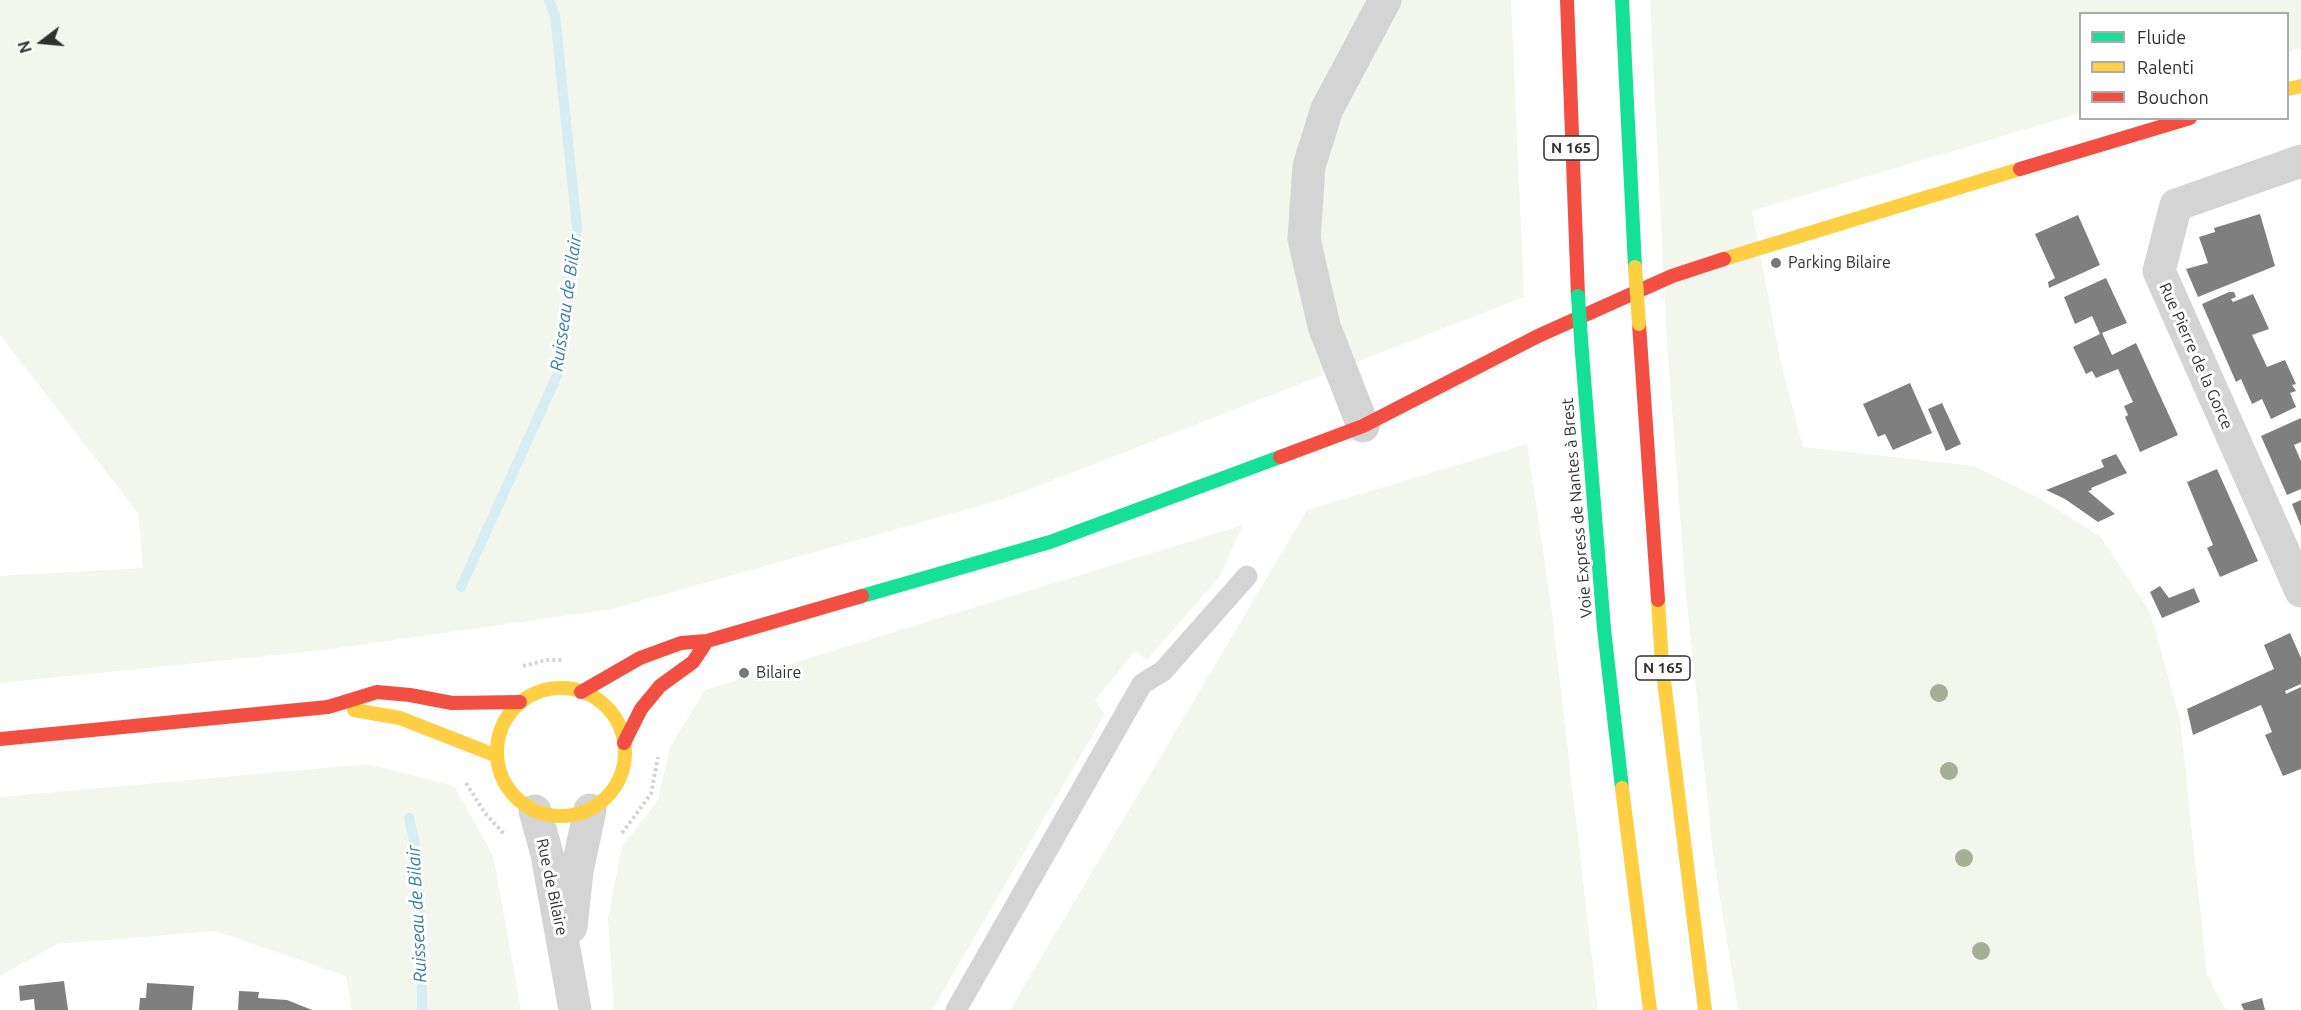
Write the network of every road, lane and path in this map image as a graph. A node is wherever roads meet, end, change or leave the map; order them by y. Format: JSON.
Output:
{"nodes":[{"id":1,"x":1385,"y":0,"type":"edge"},
{"id":2,"x":1567,"y":0,"type":"edge"},
{"id":3,"x":1622,"y":0,"type":"edge"},
{"id":4,"x":2183,"y":120,"type":"edge"},
{"id":5,"x":2301,"y":161,"type":"edge"},
{"id":6,"x":1363,"y":426,"type":"junction"},
{"id":7,"x":1247,"y":576,"type":"dead end"},
{"id":8,"x":2301,"y":591,"type":"edge"},
{"id":9,"x":707,"y":641,"type":"junction"},
{"id":10,"x":565,"y":660,"type":"dead end"},
{"id":11,"x":516,"y":669,"type":"dead end"},
{"id":12,"x":581,"y":692,"type":"junction"},
{"id":13,"x":520,"y":702,"type":"junction"},
{"id":14,"x":328,"y":706,"type":"junction"},
{"id":15,"x":0,"y":739,"type":"edge"},
{"id":16,"x":624,"y":743,"type":"junction"},
{"id":17,"x":658,"y":753,"type":"dead end"},
{"id":18,"x":497,"y":756,"type":"junction"},
{"id":19,"x":461,"y":777,"type":"dead end"},
{"id":20,"x":590,"y":810,"type":"junction"},
{"id":21,"x":535,"y":811,"type":"junction"},
{"id":22,"x":620,"y":836,"type":"dead end"},
{"id":23,"x":507,"y":837,"type":"dead end"},
{"id":24,"x":568,"y":964,"type":"junction"},
{"id":25,"x":575,"y":1010,"type":"edge"},
{"id":26,"x":956,"y":1010,"type":"edge"},
{"id":27,"x":1650,"y":1010,"type":"edge"},
{"id":28,"x":1705,"y":1010,"type":"edge"}],
"edges":[{"from":1,"to":6,"type":"street"},
{"from":2,"to":27,"type":"main road","name":"Voie Express de Nantes à Brest","number":"N 165","bridge":true},
{"from":3,"to":28,"type":"main road","number":"N 165","bridge":true},
{"from":4,"to":6,"type":"main road"},
{"from":5,"to":8,"type":"street","name":"Rue Pierre de la Gorce"},
{"from":6,"to":9,"type":"main road"},
{"from":7,"to":26,"type":"lane"},
{"from":9,"to":12,"type":"main road"},
{"from":9,"to":16,"type":"main road"},
{"from":10,"to":11,"type":"path"},
{"from":12,"to":13,"type":"main road"},
{"from":12,"to":16,"type":"main road"},
{"from":13,"to":14,"type":"main road"},
{"from":13,"to":18,"type":"main road"},
{"from":14,"to":15,"type":"main road"},
{"from":14,"to":18,"type":"main road"},
{"from":16,"to":20,"type":"main road"},
{"from":17,"to":22,"type":"path"},
{"from":18,"to":21,"type":"main road"},
{"from":19,"to":23,"type":"path"},
{"from":20,"to":21,"type":"main road"},
{"from":20,"to":24,"type":"street","name":"Rue de Bilaire"},
{"from":21,"to":24,"type":"street","name":"Rue de Bilaire"},
{"from":24,"to":25,"type":"street","name":"Rue de Bilaire"}]}
